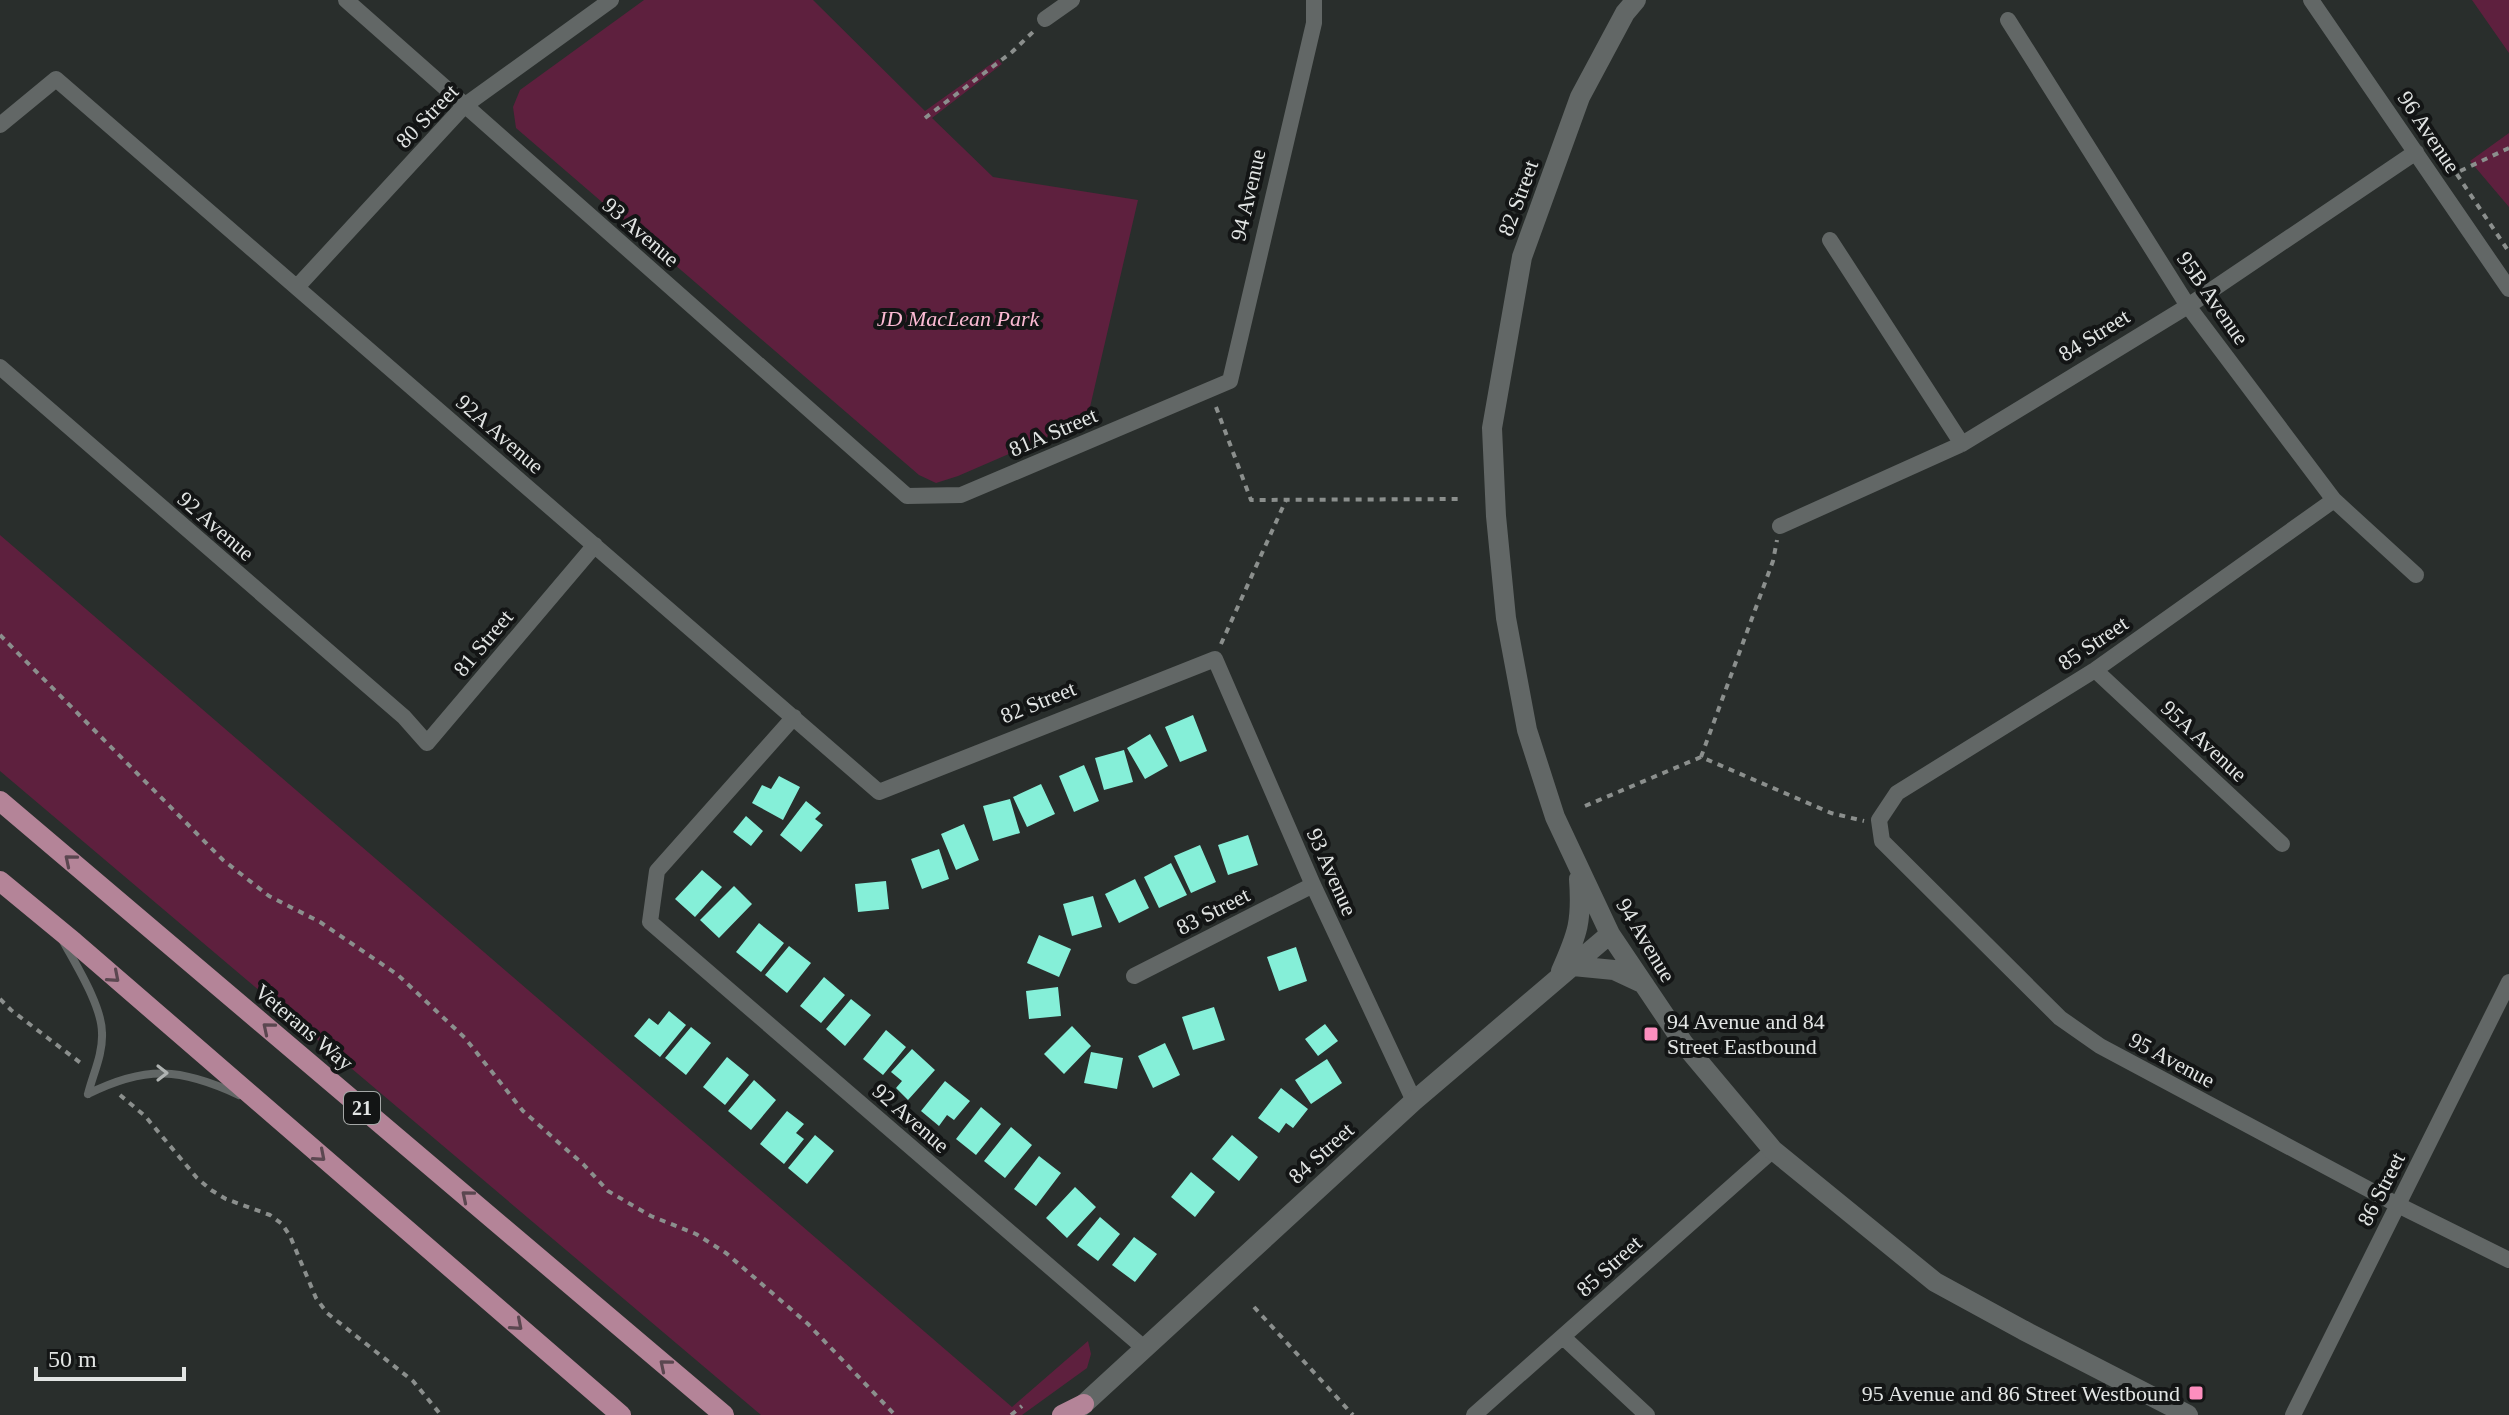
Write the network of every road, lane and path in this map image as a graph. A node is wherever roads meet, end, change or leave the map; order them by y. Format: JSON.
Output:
{"nodes":[{"id":1,"x":346,"y":0,"type":"edge"},
{"id":2,"x":611,"y":0,"type":"edge"},
{"id":3,"x":1072,"y":0,"type":"edge"},
{"id":4,"x":1314,"y":0,"type":"edge"},
{"id":5,"x":1636,"y":0,"type":"edge"},
{"id":6,"x":2311,"y":0,"type":"edge"},
{"id":7,"x":1045,"y":19,"type":"joint"},
{"id":8,"x":2008,"y":20,"type":"dead end"},
{"id":9,"x":464,"y":106,"type":"junction"},
{"id":10,"x":925,"y":118,"type":"dead end"},
{"id":11,"x":0,"y":125,"type":"edge"},
{"id":12,"x":2509,"y":148,"type":"edge"},
{"id":13,"x":2416,"y":152,"type":"junction"},
{"id":14,"x":1830,"y":240,"type":"dead end"},
{"id":15,"x":2509,"y":252,"type":"edge"},
{"id":16,"x":297,"y":287,"type":"junction"},
{"id":17,"x":2509,"y":289,"type":"edge"},
{"id":18,"x":2188,"y":306,"type":"junction"},
{"id":19,"x":0,"y":367,"type":"edge"},
{"id":20,"x":1212,"y":389,"type":"junction"},
{"id":21,"x":1492,"y":428,"type":"joint"},
{"id":22,"x":1962,"y":444,"type":"junction"},
{"id":23,"x":907,"y":496,"type":"joint"},
{"id":24,"x":1462,"y":499,"type":"dead end"},
{"id":25,"x":1286,"y":500,"type":"junction"},
{"id":26,"x":2334,"y":500,"type":"junction"},
{"id":27,"x":1780,"y":526,"type":"joint"},
{"id":28,"x":595,"y":545,"type":"junction"},
{"id":29,"x":2416,"y":575,"type":"dead end"},
{"id":30,"x":0,"y":635,"type":"edge"},
{"id":31,"x":1215,"y":659,"type":"junction"},
{"id":32,"x":2095,"y":670,"type":"junction"},
{"id":33,"x":404,"y":717,"type":"joint"},
{"id":34,"x":794,"y":717,"type":"junction"},
{"id":35,"x":1701,"y":757,"type":"junction"},
{"id":36,"x":879,"y":792,"type":"joint"},
{"id":37,"x":0,"y":801,"type":"edge"},
{"id":38,"x":1585,"y":806,"type":"dead end"},
{"id":39,"x":1880,"y":822,"type":"junction"},
{"id":40,"x":2282,"y":844,"type":"dead end"},
{"id":41,"x":1578,"y":866,"type":"junction"},
{"id":42,"x":0,"y":881,"type":"edge"},
{"id":43,"x":1313,"y":885,"type":"junction"},
{"id":44,"x":55,"y":926,"type":"junction"},
{"id":45,"x":1610,"y":934,"type":"junction"},
{"id":46,"x":1566,"y":972,"type":"junction"},
{"id":47,"x":1134,"y":976,"type":"dead end"},
{"id":48,"x":2509,"y":982,"type":"edge"},
{"id":49,"x":1644,"y":984,"type":"junction"},
{"id":50,"x":0,"y":999,"type":"edge"},
{"id":51,"x":93,"y":1073,"type":"junction"},
{"id":52,"x":107,"y":1084,"type":"junction"},
{"id":53,"x":1414,"y":1101,"type":"junction"},
{"id":54,"x":261,"y":1105,"type":"junction"},
{"id":55,"x":1773,"y":1150,"type":"junction"},
{"id":56,"x":2398,"y":1205,"type":"junction"},
{"id":57,"x":2509,"y":1260,"type":"edge"},
{"id":58,"x":1254,"y":1307,"type":"dead end"},
{"id":59,"x":1563,"y":1337,"type":"junction"},
{"id":60,"x":1144,"y":1348,"type":"junction"},
{"id":61,"x":1022,"y":1406,"type":"dead end"},
{"id":62,"x":1078,"y":1409,"type":"edge"},
{"id":63,"x":441,"y":1415,"type":"edge"},
{"id":64,"x":621,"y":1415,"type":"edge"},
{"id":65,"x":724,"y":1415,"type":"edge"},
{"id":66,"x":895,"y":1415,"type":"edge"},
{"id":67,"x":1011,"y":1415,"type":"edge"},
{"id":68,"x":1062,"y":1415,"type":"edge"},
{"id":69,"x":1353,"y":1415,"type":"edge"},
{"id":70,"x":1474,"y":1415,"type":"edge"},
{"id":71,"x":1647,"y":1415,"type":"edge"},
{"id":72,"x":2188,"y":1415,"type":"edge"},
{"id":73,"x":2293,"y":1415,"type":"edge"}],
"edges":[{"from":1,"to":9,"type":"street","name":"93 Avenue"},
{"from":2,"to":9,"type":"street","name":"80 Street"},
{"from":3,"to":7,"type":"street"},
{"from":4,"to":20,"type":"street","name":"94 Avenue"},
{"from":5,"to":21,"type":"street","name":"82 Street"},
{"from":6,"to":13,"type":"street","name":"96 Avenue"},
{"from":7,"to":10,"type":"path"},
{"from":8,"to":18,"type":"street","name":"95B Avenue"},
{"from":9,"to":16,"type":"street","name":"80 Street"},
{"from":9,"to":23,"type":"street","name":"93 Avenue"},
{"from":11,"to":16,"type":"street","name":"92A Avenue"},
{"from":12,"to":15,"type":"path"},
{"from":13,"to":17,"type":"street","name":"96 Avenue"},
{"from":13,"to":18,"type":"street","name":"84 Street"},
{"from":14,"to":22,"type":"street"},
{"from":16,"to":28,"type":"street","name":"92A Avenue"},
{"from":18,"to":22,"type":"street","name":"84 Street"},
{"from":18,"to":26,"type":"street","name":"95B Avenue"},
{"from":19,"to":33,"type":"street","name":"92 Avenue"},
{"from":20,"to":23,"type":"street","name":"81A Street"},
{"from":20,"to":25,"type":"path"},
{"from":21,"to":41,"type":"street","name":"94 Avenue"},
{"from":22,"to":27,"type":"street","name":"84 Street"},
{"from":24,"to":25,"type":"path"},
{"from":25,"to":31,"type":"path"},
{"from":26,"to":29,"type":"street","name":"95B Avenue"},
{"from":26,"to":32,"type":"street","name":"85 Street"},
{"from":27,"to":35,"type":"path"},
{"from":28,"to":33,"type":"street","name":"81 Street"},
{"from":28,"to":34,"type":"street","name":"92A Avenue"},
{"from":30,"to":66,"type":"path"},
{"from":31,"to":36,"type":"street","name":"82 Street"},
{"from":31,"to":43,"type":"street","name":"93 Avenue"},
{"from":32,"to":39,"type":"street","name":"85 Street"},
{"from":32,"to":40,"type":"street","name":"95A Avenue"},
{"from":34,"to":36,"type":"street","name":"92A Avenue"},
{"from":34,"to":60,"type":"street","name":"92 Avenue"},
{"from":35,"to":38,"type":"path"},
{"from":35,"to":39,"type":"path"},
{"from":65,"to":37,"type":"main road","name":"Veterans Way","number":"21","one_way":true},
{"from":39,"to":56,"type":"street","name":"95 Avenue"},
{"from":41,"to":45,"type":"street","name":"94 Avenue"},
{"from":41,"to":46,"type":"street"},
{"from":42,"to":44,"type":"main road"},
{"from":43,"to":47,"type":"street","name":"83 Street"},
{"from":43,"to":53,"type":"street","name":"93 Avenue"},
{"from":44,"to":51,"type":"lane"},
{"from":44,"to":54,"type":"main road","one_way":true},
{"from":45,"to":46,"type":"street","name":"84 Street"},
{"from":45,"to":49,"type":"street","name":"94 Avenue"},
{"from":46,"to":49,"type":"street"},
{"from":46,"to":53,"type":"street","name":"84 Street"},
{"from":48,"to":56,"type":"street","name":"86 Street"},
{"from":49,"to":55,"type":"street","name":"94 Avenue"},
{"from":50,"to":51,"type":"path"},
{"from":51,"to":52,"type":"lane"},
{"from":52,"to":54,"type":"lane","one_way":true},
{"from":52,"to":63,"type":"path"},
{"from":53,"to":60,"type":"street","name":"84 Street"},
{"from":54,"to":64,"type":"main road","one_way":true},
{"from":55,"to":59,"type":"street","name":"85 Street"},
{"from":55,"to":72,"type":"street","name":"94 Avenue"},
{"from":56,"to":57,"type":"street","name":"95 Avenue"},
{"from":56,"to":73,"type":"street","name":"86 Street"},
{"from":58,"to":69,"type":"path"},
{"from":59,"to":70,"type":"street","name":"85 Street"},
{"from":59,"to":71,"type":"street"},
{"from":60,"to":62,"type":"street","name":"84 Street"},
{"from":61,"to":67,"type":"path"},
{"from":62,"to":68,"type":"main road"}]}
